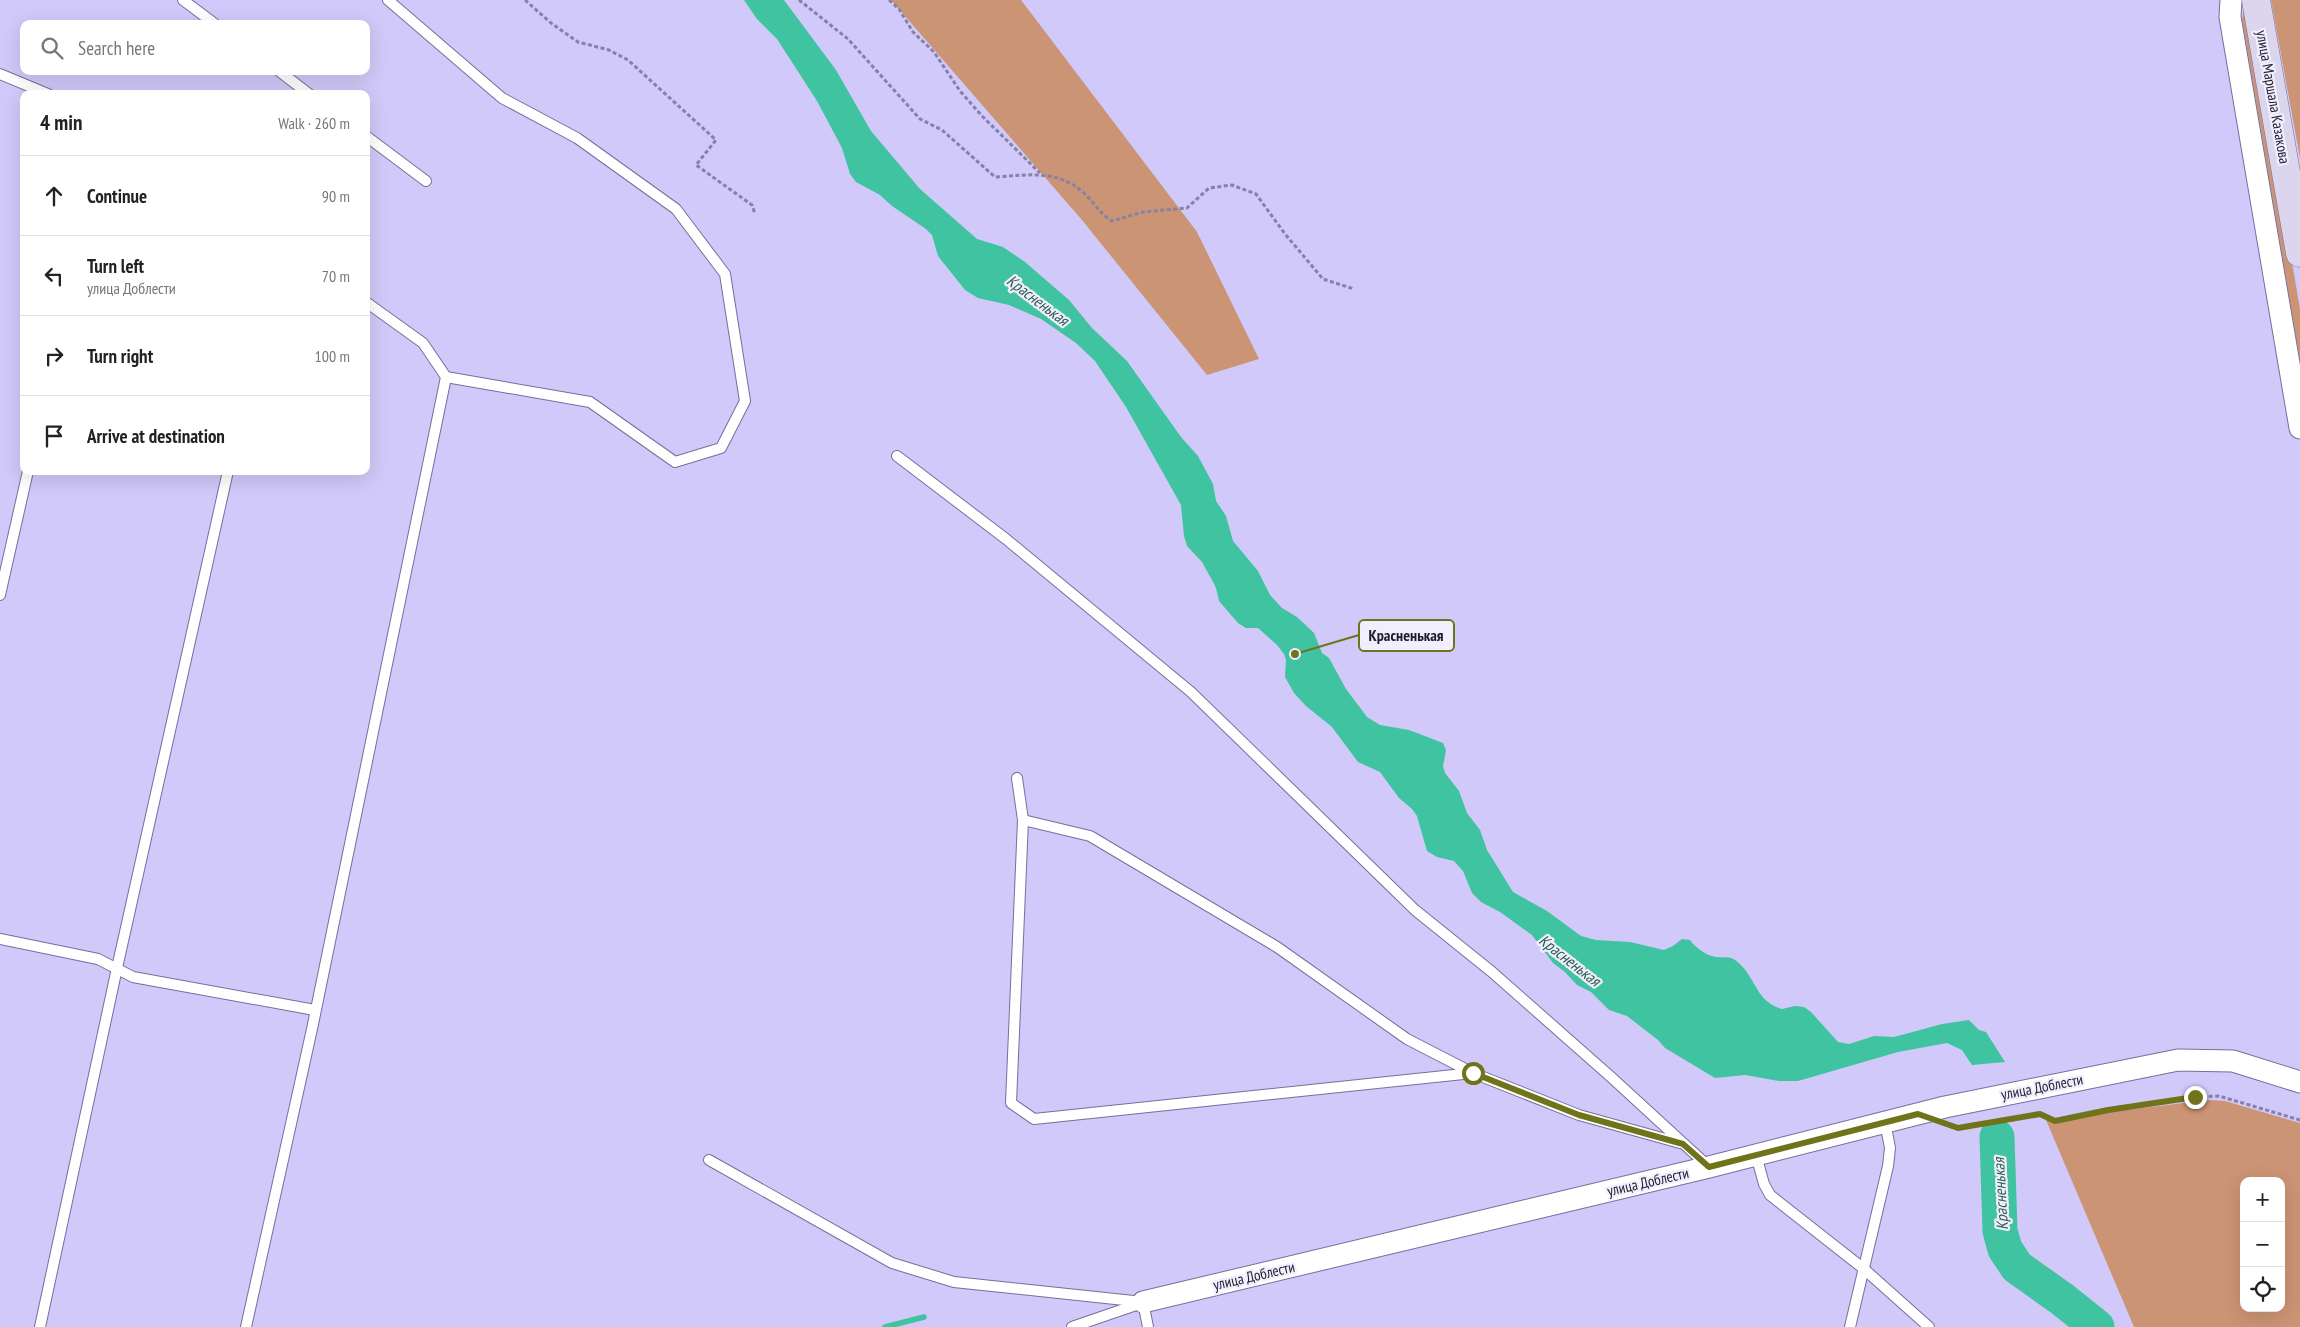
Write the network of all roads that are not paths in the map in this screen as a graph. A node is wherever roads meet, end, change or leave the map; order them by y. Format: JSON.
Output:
{"nodes":[{"id":1,"x":183,"y":0,"type":"edge"},
{"id":2,"x":388,"y":0,"type":"edge"},
{"id":3,"x":2231,"y":0,"type":"edge"},
{"id":4,"x":2256,"y":0,"type":"edge"},
{"id":5,"x":210,"y":20,"type":"edge"},
{"id":6,"x":0,"y":74,"type":"edge"},
{"id":7,"x":284,"y":75,"type":"edge"},
{"id":8,"x":38,"y":90,"type":"edge"},
{"id":9,"x":304,"y":90,"type":"edge"},
{"id":10,"x":370,"y":139,"type":"edge"},
{"id":11,"x":426,"y":180,"type":"dead end"},
{"id":12,"x":2300,"y":253,"type":"edge"},
{"id":13,"x":370,"y":305,"type":"edge"},
{"id":14,"x":446,"y":377,"type":"junction"},
{"id":15,"x":2300,"y":428,"type":"edge"},
{"id":16,"x":897,"y":456,"type":"dead end"},
{"id":17,"x":27,"y":475,"type":"edge"},
{"id":18,"x":227,"y":475,"type":"edge"},
{"id":19,"x":0,"y":595,"type":"edge"},
{"id":20,"x":1017,"y":778,"type":"dead end"},
{"id":21,"x":1023,"y":820,"type":"junction"},
{"id":22,"x":0,"y":939,"type":"edge"},
{"id":23,"x":117,"y":968,"type":"junction"},
{"id":24,"x":315,"y":1010,"type":"junction"},
{"id":25,"x":1473,"y":1073,"type":"junction"},
{"id":26,"x":2300,"y":1082,"type":"edge"},
{"id":27,"x":1885,"y":1122,"type":"junction"},
{"id":28,"x":1683,"y":1144,"type":"junction"},
{"id":29,"x":1756,"y":1156,"type":"junction"},
{"id":30,"x":709,"y":1160,"type":"dead end"},
{"id":31,"x":1709,"y":1167,"type":"junction"},
{"id":32,"x":1864,"y":1269,"type":"junction"},
{"id":33,"x":1143,"y":1302,"type":"junction"},
{"id":34,"x":40,"y":1327,"type":"edge"},
{"id":35,"x":246,"y":1327,"type":"edge"},
{"id":36,"x":1072,"y":1327,"type":"edge"},
{"id":37,"x":1148,"y":1327,"type":"edge"},
{"id":38,"x":1850,"y":1327,"type":"edge"},
{"id":39,"x":1929,"y":1327,"type":"edge"}],
"edges":[{"from":1,"to":5,"type":"lane"},
{"from":2,"to":14,"type":"lane"},
{"from":3,"to":15,"type":"street"},
{"from":4,"to":12,"type":"main road","name":"улица Маршала Казакова"},
{"from":6,"to":8,"type":"lane"},
{"from":7,"to":9,"type":"lane"},
{"from":10,"to":11,"type":"lane"},
{"from":13,"to":14,"type":"lane"},
{"from":14,"to":24,"type":"lane"},
{"from":16,"to":28,"type":"lane"},
{"from":17,"to":19,"type":"lane"},
{"from":18,"to":23,"type":"lane"},
{"from":20,"to":21,"type":"lane"},
{"from":21,"to":25,"type":"lane"},
{"from":21,"to":25,"type":"lane"},
{"from":22,"to":23,"type":"lane"},
{"from":23,"to":24,"type":"lane"},
{"from":23,"to":34,"type":"lane"},
{"from":24,"to":35,"type":"lane"},
{"from":25,"to":28,"type":"lane"},
{"from":26,"to":27,"type":"street","name":"улица Доблести"},
{"from":27,"to":29,"type":"street","name":"улица Доблести"},
{"from":27,"to":32,"type":"lane"},
{"from":28,"to":31,"type":"lane"},
{"from":29,"to":31,"type":"street","name":"улица Доблести"},
{"from":29,"to":32,"type":"lane"},
{"from":30,"to":33,"type":"lane"},
{"from":31,"to":33,"type":"street","name":"улица Доблести"},
{"from":32,"to":38,"type":"lane"},
{"from":32,"to":39,"type":"lane"},
{"from":33,"to":36,"type":"lane"},
{"from":33,"to":37,"type":"lane"}]}
